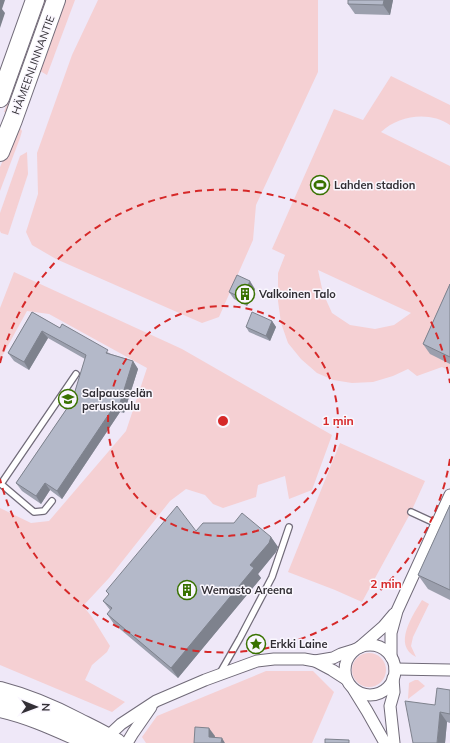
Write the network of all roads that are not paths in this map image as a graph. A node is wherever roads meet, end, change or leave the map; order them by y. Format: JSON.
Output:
{"nodes":[{"id":1,"x":35,"y":0,"type":"edge"},
{"id":2,"x":56,"y":0,"type":"edge"},
{"id":3,"x":0,"y":98,"type":"edge"},
{"id":4,"x":1,"y":148,"type":"edge"},
{"id":5,"x":76,"y":374,"type":"dead end"},
{"id":6,"x":0,"y":484,"type":"edge"},
{"id":7,"x":450,"y":495,"type":"edge"},
{"id":8,"x":52,"y":501,"type":"dead end"},
{"id":9,"x":411,"y":512,"type":"dead end"},
{"id":10,"x":437,"y":524,"type":"junction"},
{"id":11,"x":289,"y":527,"type":"dead end"},
{"id":12,"x":397,"y":611,"type":"junction"},
{"id":13,"x":357,"y":648,"type":"junction"},
{"id":14,"x":391,"y":657,"type":"junction"},
{"id":15,"x":315,"y":661,"type":"junction"},
{"id":16,"x":450,"y":670,"type":"edge"},
{"id":17,"x":394,"y":674,"type":"junction"},
{"id":18,"x":219,"y":675,"type":"junction"},
{"id":19,"x":346,"y":679,"type":"junction"},
{"id":20,"x":354,"y":690,"type":"junction"},
{"id":21,"x":4,"y":691,"type":"edge"},
{"id":22,"x":156,"y":701,"type":"junction"},
{"id":23,"x":0,"y":708,"type":"edge"},
{"id":24,"x":104,"y":741,"type":"edge"},
{"id":25,"x":127,"y":743,"type":"edge"},
{"id":26,"x":385,"y":743,"type":"edge"},
{"id":27,"x":394,"y":743,"type":"edge"}],
"edges":[{"from":1,"to":3,"type":"main road","name":"HÄMEENLINNANTIE"},
{"from":2,"to":4,"type":"main road","name":"HÄMEENLINNANTIE"},
{"from":5,"to":6,"type":"lane"},
{"from":6,"to":8,"type":"lane"},
{"from":7,"to":10,"type":"street"},
{"from":9,"to":10,"type":"lane"},
{"from":10,"to":12,"type":"street"},
{"from":11,"to":18,"type":"lane"},
{"from":12,"to":13,"type":"street"},
{"from":12,"to":14,"type":"street"},
{"from":13,"to":14,"type":"street"},
{"from":13,"to":15,"type":"street"},
{"from":13,"to":19,"type":"street"},
{"from":14,"to":17,"type":"street"},
{"from":15,"to":18,"type":"street"},
{"from":15,"to":19,"type":"street"},
{"from":16,"to":17,"type":"street"},
{"from":17,"to":20,"type":"street"},
{"from":17,"to":27,"type":"street"},
{"from":18,"to":22,"type":"street"},
{"from":19,"to":20,"type":"street"},
{"from":20,"to":26,"type":"street"},
{"from":21,"to":24,"type":"main road"},
{"from":22,"to":24,"type":"street"},
{"from":22,"to":25,"type":"street"},
{"from":23,"to":24,"type":"main road"}]}
